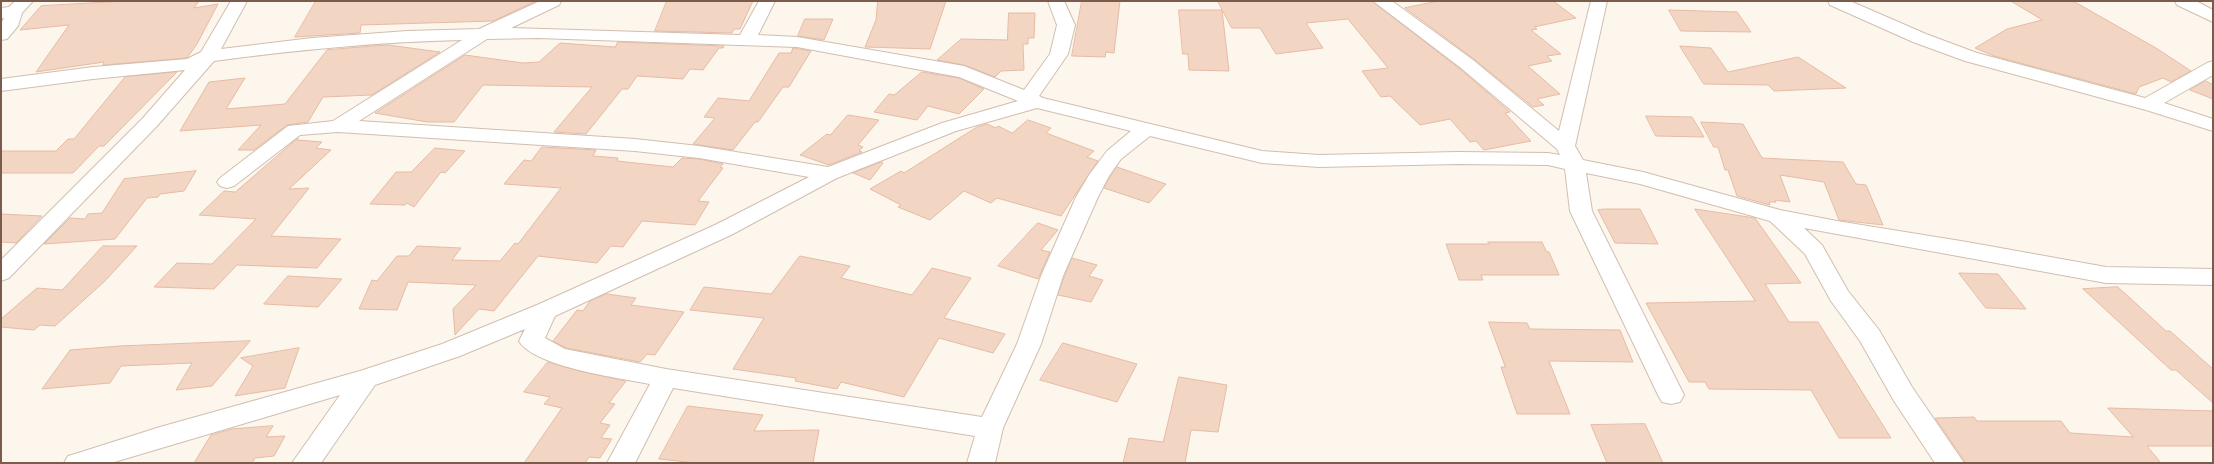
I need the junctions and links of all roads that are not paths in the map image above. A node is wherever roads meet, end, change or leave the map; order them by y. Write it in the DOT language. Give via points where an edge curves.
graph roads {
  1 [pos="239,1"];
  2 [pos="552,1"];
  3 [pos="767,1"];
  4 [pos="1056,1"];
  5 [pos="1381,1"];
  6 [pos="1599,1"];
  7 [pos="1836,1"];
  8 [pos="2183,1"];
  9 [pos="13,8"];
  10 [pos="2213,17"];
  11 [pos="485,33"];
  12 [pos="1,35"];
  13 [pos="747,39"];
  14 [pos="208,56"];
  15 [pos="2213,67"];
  16 [pos="1,85"];
  17 [pos="1032,100"];
  18 [pos="2148,104"];
  19 [pos="2213,125"];
  20 [pos="338,126"];
  21 [pos="1146,129"];
  22 [pos="1570,155"];
  23 [pos="830,174"];
  24 [pos="227,182"];
  25 [pos="1778,216"];
  26 [pos="1837,228"];
  27 [pos="1814,250"];
  28 [pos="1,273"];
  29 [pos="2213,278"];
  30 [pos="545,311"];
  31 [pos="666,378"];
  32 [pos="366,379"];
  33 [pos="1671,395"];
  34 [pos="990,428"];
  35 [pos="78,463"];
  36 [pos="306,463"];
  37 [pos="621,463"];
  38 [pos="981,463"];
  39 [pos="1950,463"];
  1 -- 14 [label="street"];
  2 -- 11 [label="street"];
  3 -- 13 [label="street"];
  4 -- 17 [label="street" via="1066,25 1059,54"];
  5 -- 22 [label="street" via="1467,64"];
  6 -- 22 [label="street"];
  7 -- 18 [label="street" via="1917,38 1971,57"];
  8 -- 10 [label="street"];
  9 -- 12 [label="street" via="12,22"];
  11 -- 13 [label="street"];
  11 -- 14 [label="street" via="312,43"];
  11 -- 20 [label="street"];
  13 -- 17 [label="street" via="797,42 964,72"];
  14 -- 16 [label="street" via="192,64"];
  14 -- 28 [label="street" via="150,122"];
  15 -- 18 [label="street"];
  17 -- 21 [label="street"];
  17 -- 23 [label="street" via="949,127"];
  18 -- 19 [label="street"];
  20 -- 23 [label="street" via="635,145 699,152"];
  20 -- 24 [label="street" via="295,130"];
  21 -- 22 [label="street" via="1286,160 1353,161"];
  21 -- 34 [label="street" via="1114,155 1099,175 1052,276 1030,344"];
  22 -- 25 [label="street"];
  22 -- 33 [label="street" via="1581,211"];
  23 -- 30 [label="street" via="723,230"];
  25 -- 26 [label="street"];
  25 -- 27 [label="street"];
  26 -- 27 [label="street"];
  26 -- 29 [label="street" via="1967,248 2106,275"];
  27 -- 39 [label="street" via="1839,295 1870,336 1903,394"];
  30 -- 31 [label="street" via="531,341 558,356"];
  30 -- 32 [label="street" via="451,350"];
  31 -- 34 [label="street"];
  31 -- 37 [label="street"];
  32 -- 35 [label="street"];
  32 -- 36 [label="street"];
  34 -- 38 [label="street"];
}
